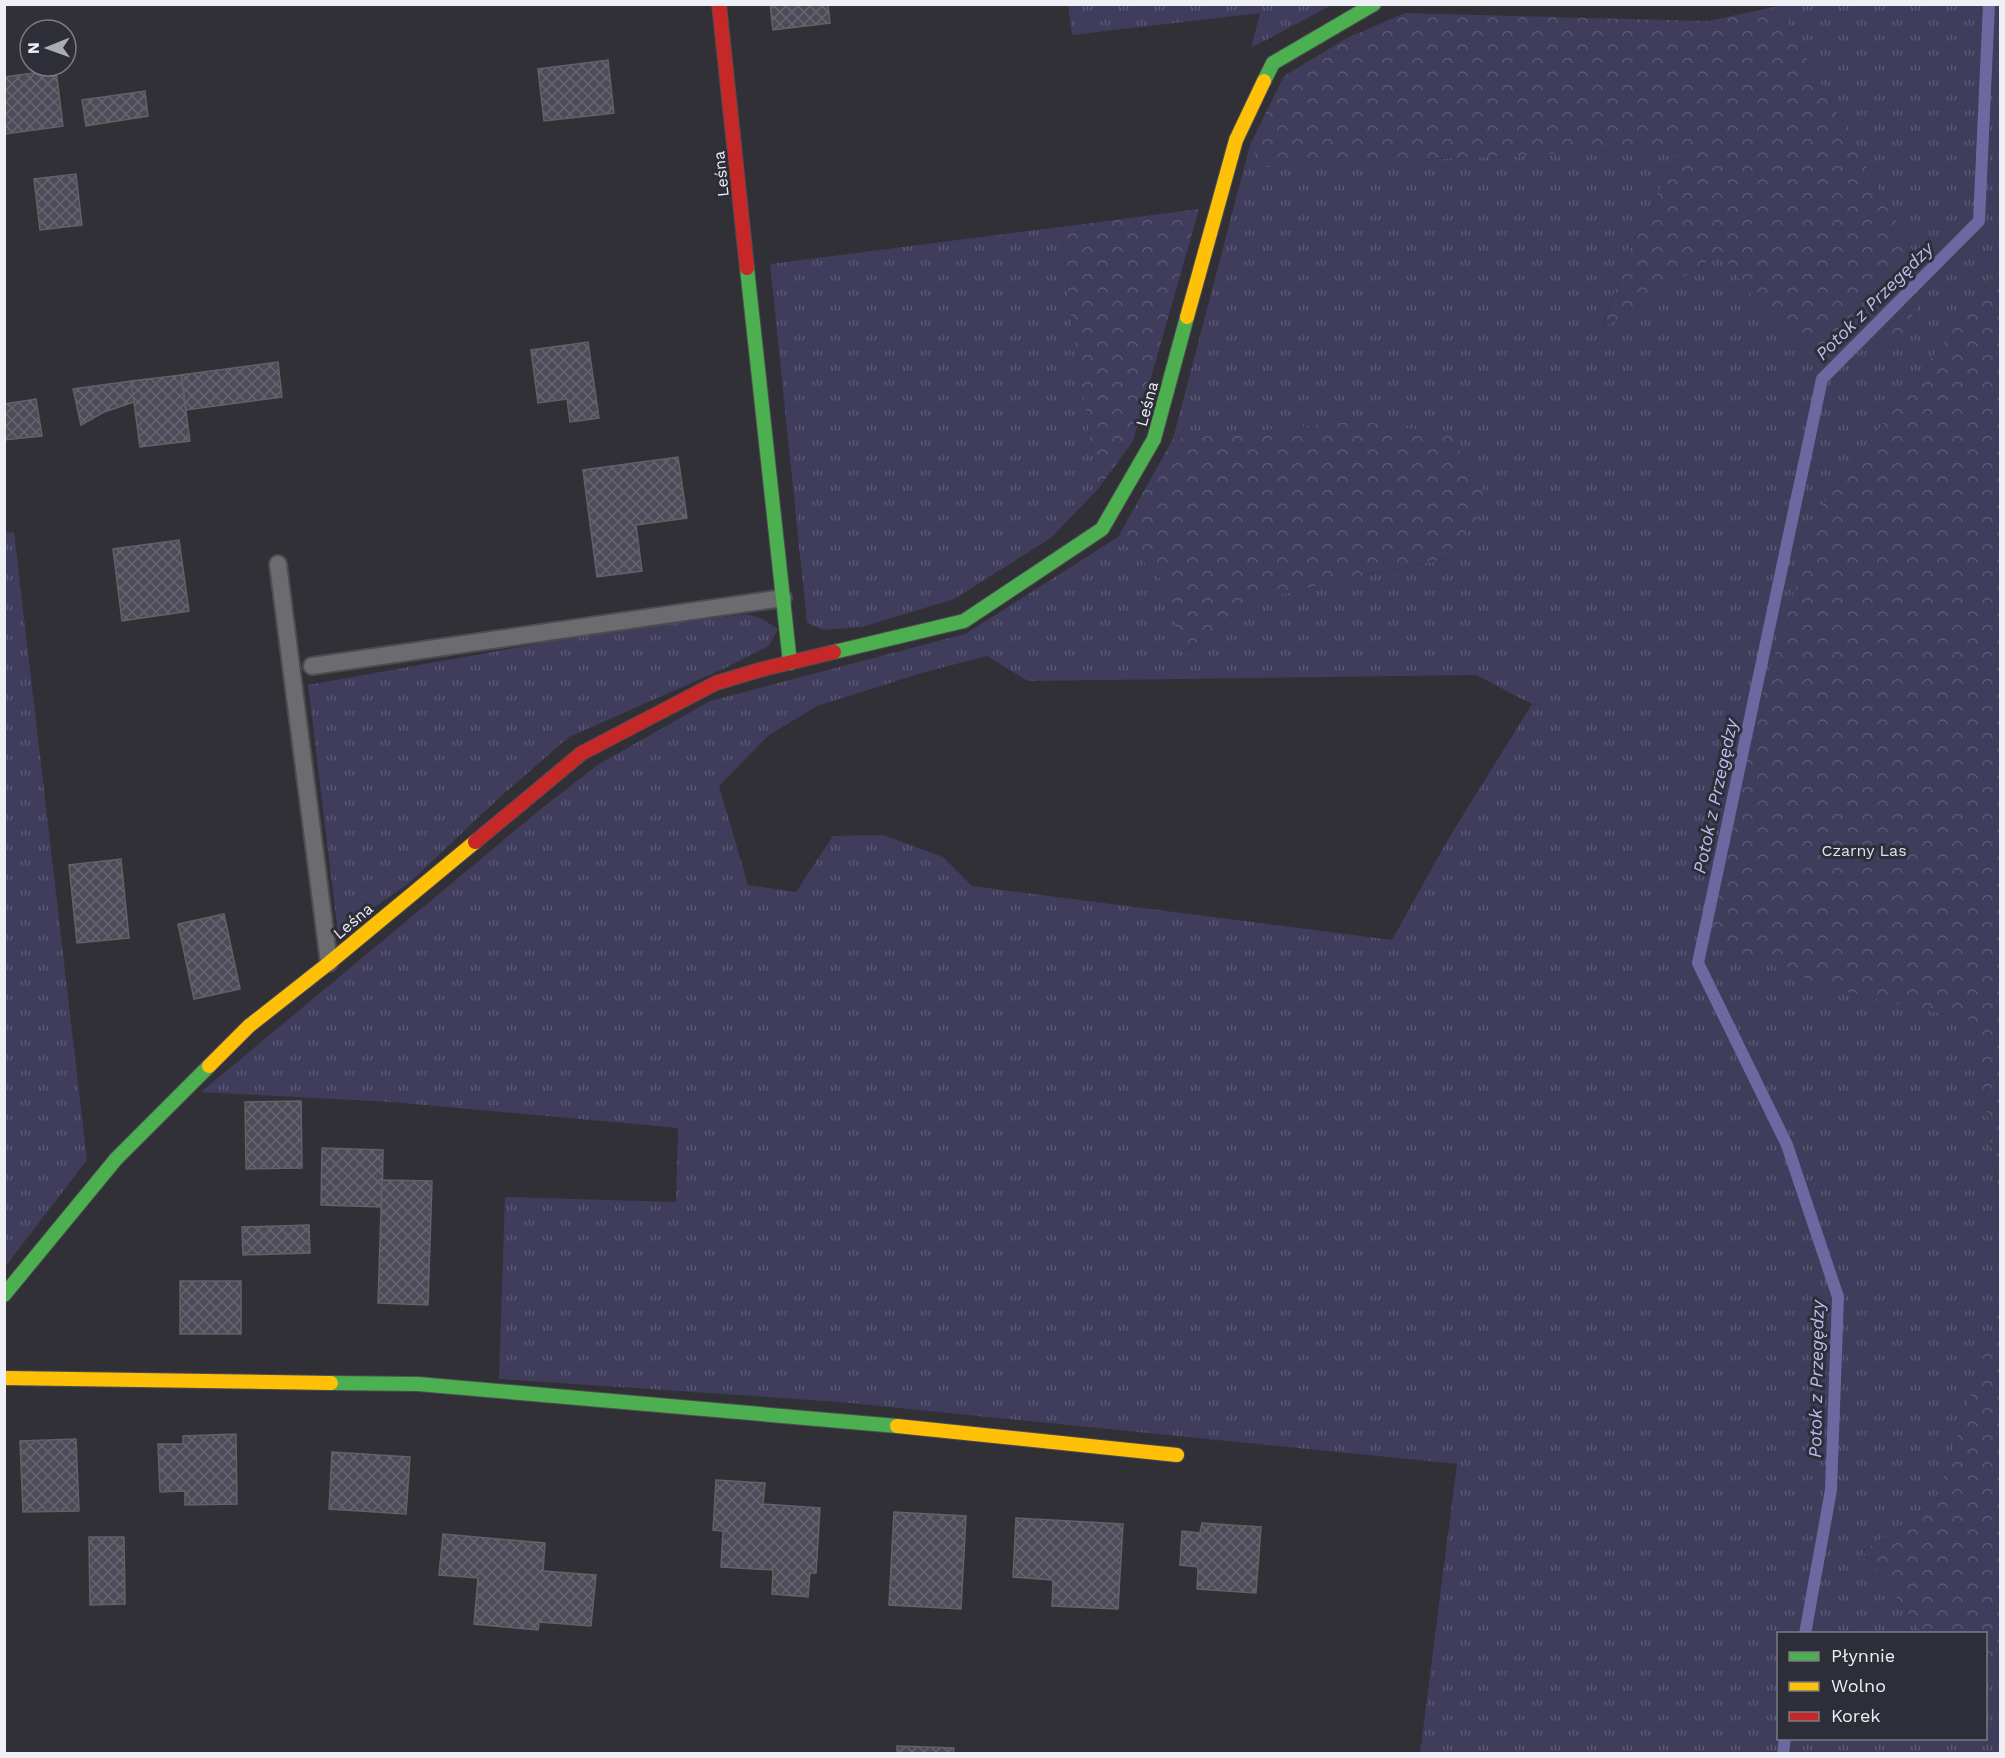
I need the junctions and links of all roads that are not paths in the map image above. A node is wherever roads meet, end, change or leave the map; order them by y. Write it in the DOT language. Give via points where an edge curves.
graph roads {
  1 [pos="719,4"];
  2 [pos="1374,4"];
  3 [pos="278,564"];
  4 [pos="783,598"];
  5 [pos="790,663"];
  6 [pos="312,666"];
  7 [pos="329,963"];
  8 [pos="4,1295"];
  9 [pos="4,1378"];
  10 [pos="1178,1455"];
  1 -- 4 [label="street, Leśna"];
  2 -- 5 [label="street, Leśna" via="1273,63 1236,140 1154,439 1102,529 964,621"];
  3 -- 7 [label="lane"];
  4 -- 5 [label="street, Leśna"];
  4 -- 6 [label="lane"];
  5 -- 7 [label="street, Leśna" via="716,683 582,753"];
  7 -- 8 [label="street, Leśna" via="249,1026 116,1159"];
  9 -- 10 [label="street" via="418,1384"];
}
